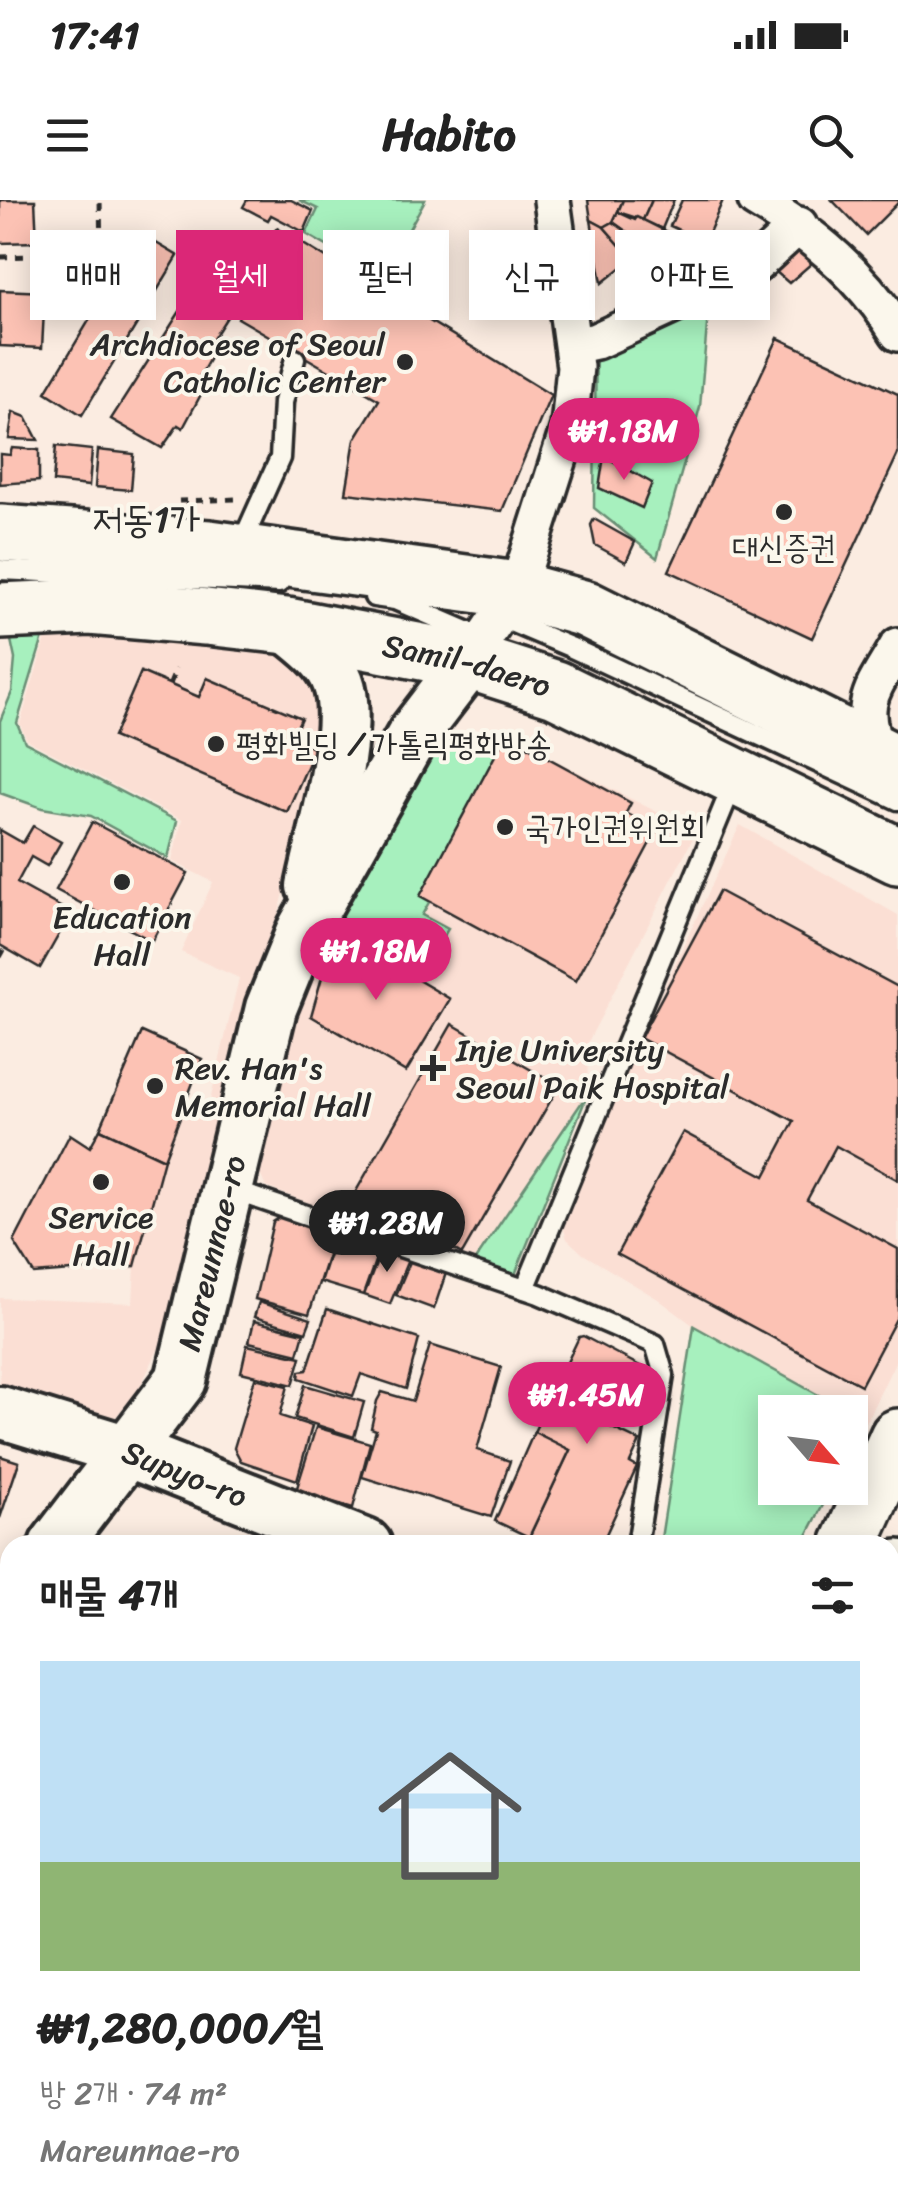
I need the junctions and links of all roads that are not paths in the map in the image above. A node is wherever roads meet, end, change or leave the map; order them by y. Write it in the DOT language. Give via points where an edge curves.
graph roads {
  1 [pos="552,200"];
  2 [pos="756,200"];
  3 [pos="799,225"];
  4 [pos="884,298"];
  5 [pos="898,334"];
  6 [pos="573,346"];
  7 [pos="294,359"];
  8 [pos="0,533"];
  9 [pos="238,552"];
  10 [pos="0,558"];
  11 [pos="0,570"];
  12 [pos="358,595"];
  13 [pos="444,600"];
  14 [pos="295,606"];
  15 [pos="0,610"];
  16 [pos="494,631"];
  17 [pos="898,646"];
  18 [pos="891,772"];
  19 [pos="736,779"];
  20 [pos="898,856"];
  21 [pos="303,930"];
  22 [pos="227,1188"];
  23 [pos="525,1289"];
  24 [pos="0,1412"];
  25 [pos="898,1437"];
  26 [pos="127,1452"];
  27 [pos="63,1535"];
  28 [pos="340,1535"];
  29 [pos="639,1535"];
  30 [pos="854,1535"];
  1 -- 6 [label="street"];
  2 -- 3 [label="street"];
  3 -- 4 [label="street"];
  3 -- 6 [label="street" via="750,270"];
  4 -- 5 [label="street"];
  6 -- 16 [label="street" via="569,427"];
  7 -- 9 [label="lane" via="282,402 280,458"];
  8 -- 9 [label="main road, Samil-daero"];
  9 -- 16 [label="main road, Samil-daero"];
  10 -- 13 [label="lane" via="168,558 390,583"];
  11 -- 14 [label="lane"];
  12 -- 16 [label="lane"];
  14 -- 15 [label="main road, Samil-daero"];
  14 -- 16 [label="main road, Samil-daero"];
  14 -- 21 [label="main road" via="338,682 344,714"];
  16 -- 18 [label="main road, Samil-daero" via="586,609"];
  16 -- 19 [label="main road, Samil-daero" via="556,689"];
  16 -- 21 [label="main road" via="414,733"];
  17 -- 18 [label="street" via="867,702 866,727"];
  19 -- 20 [label="main road, Samil-daero"];
  19 -- 23 [label="lane"];
  21 -- 22 [label="main road, Mareunnae-ro" via="271,1008"];
  22 -- 23 [label="lane"];
  22 -- 26 [label="main road, Mareunnae-ro" via="181,1380"];
  23 -- 29 [label="lane" via="655,1344 661,1356 664,1375"];
  24 -- 26 [label="main road, Supyo-ro"];
  25 -- 30 [label="main road"];
  26 -- 27 [label="main road, Mareunnae-ro"];
  26 -- 28 [label="main road, Supyo-ro"];
}
